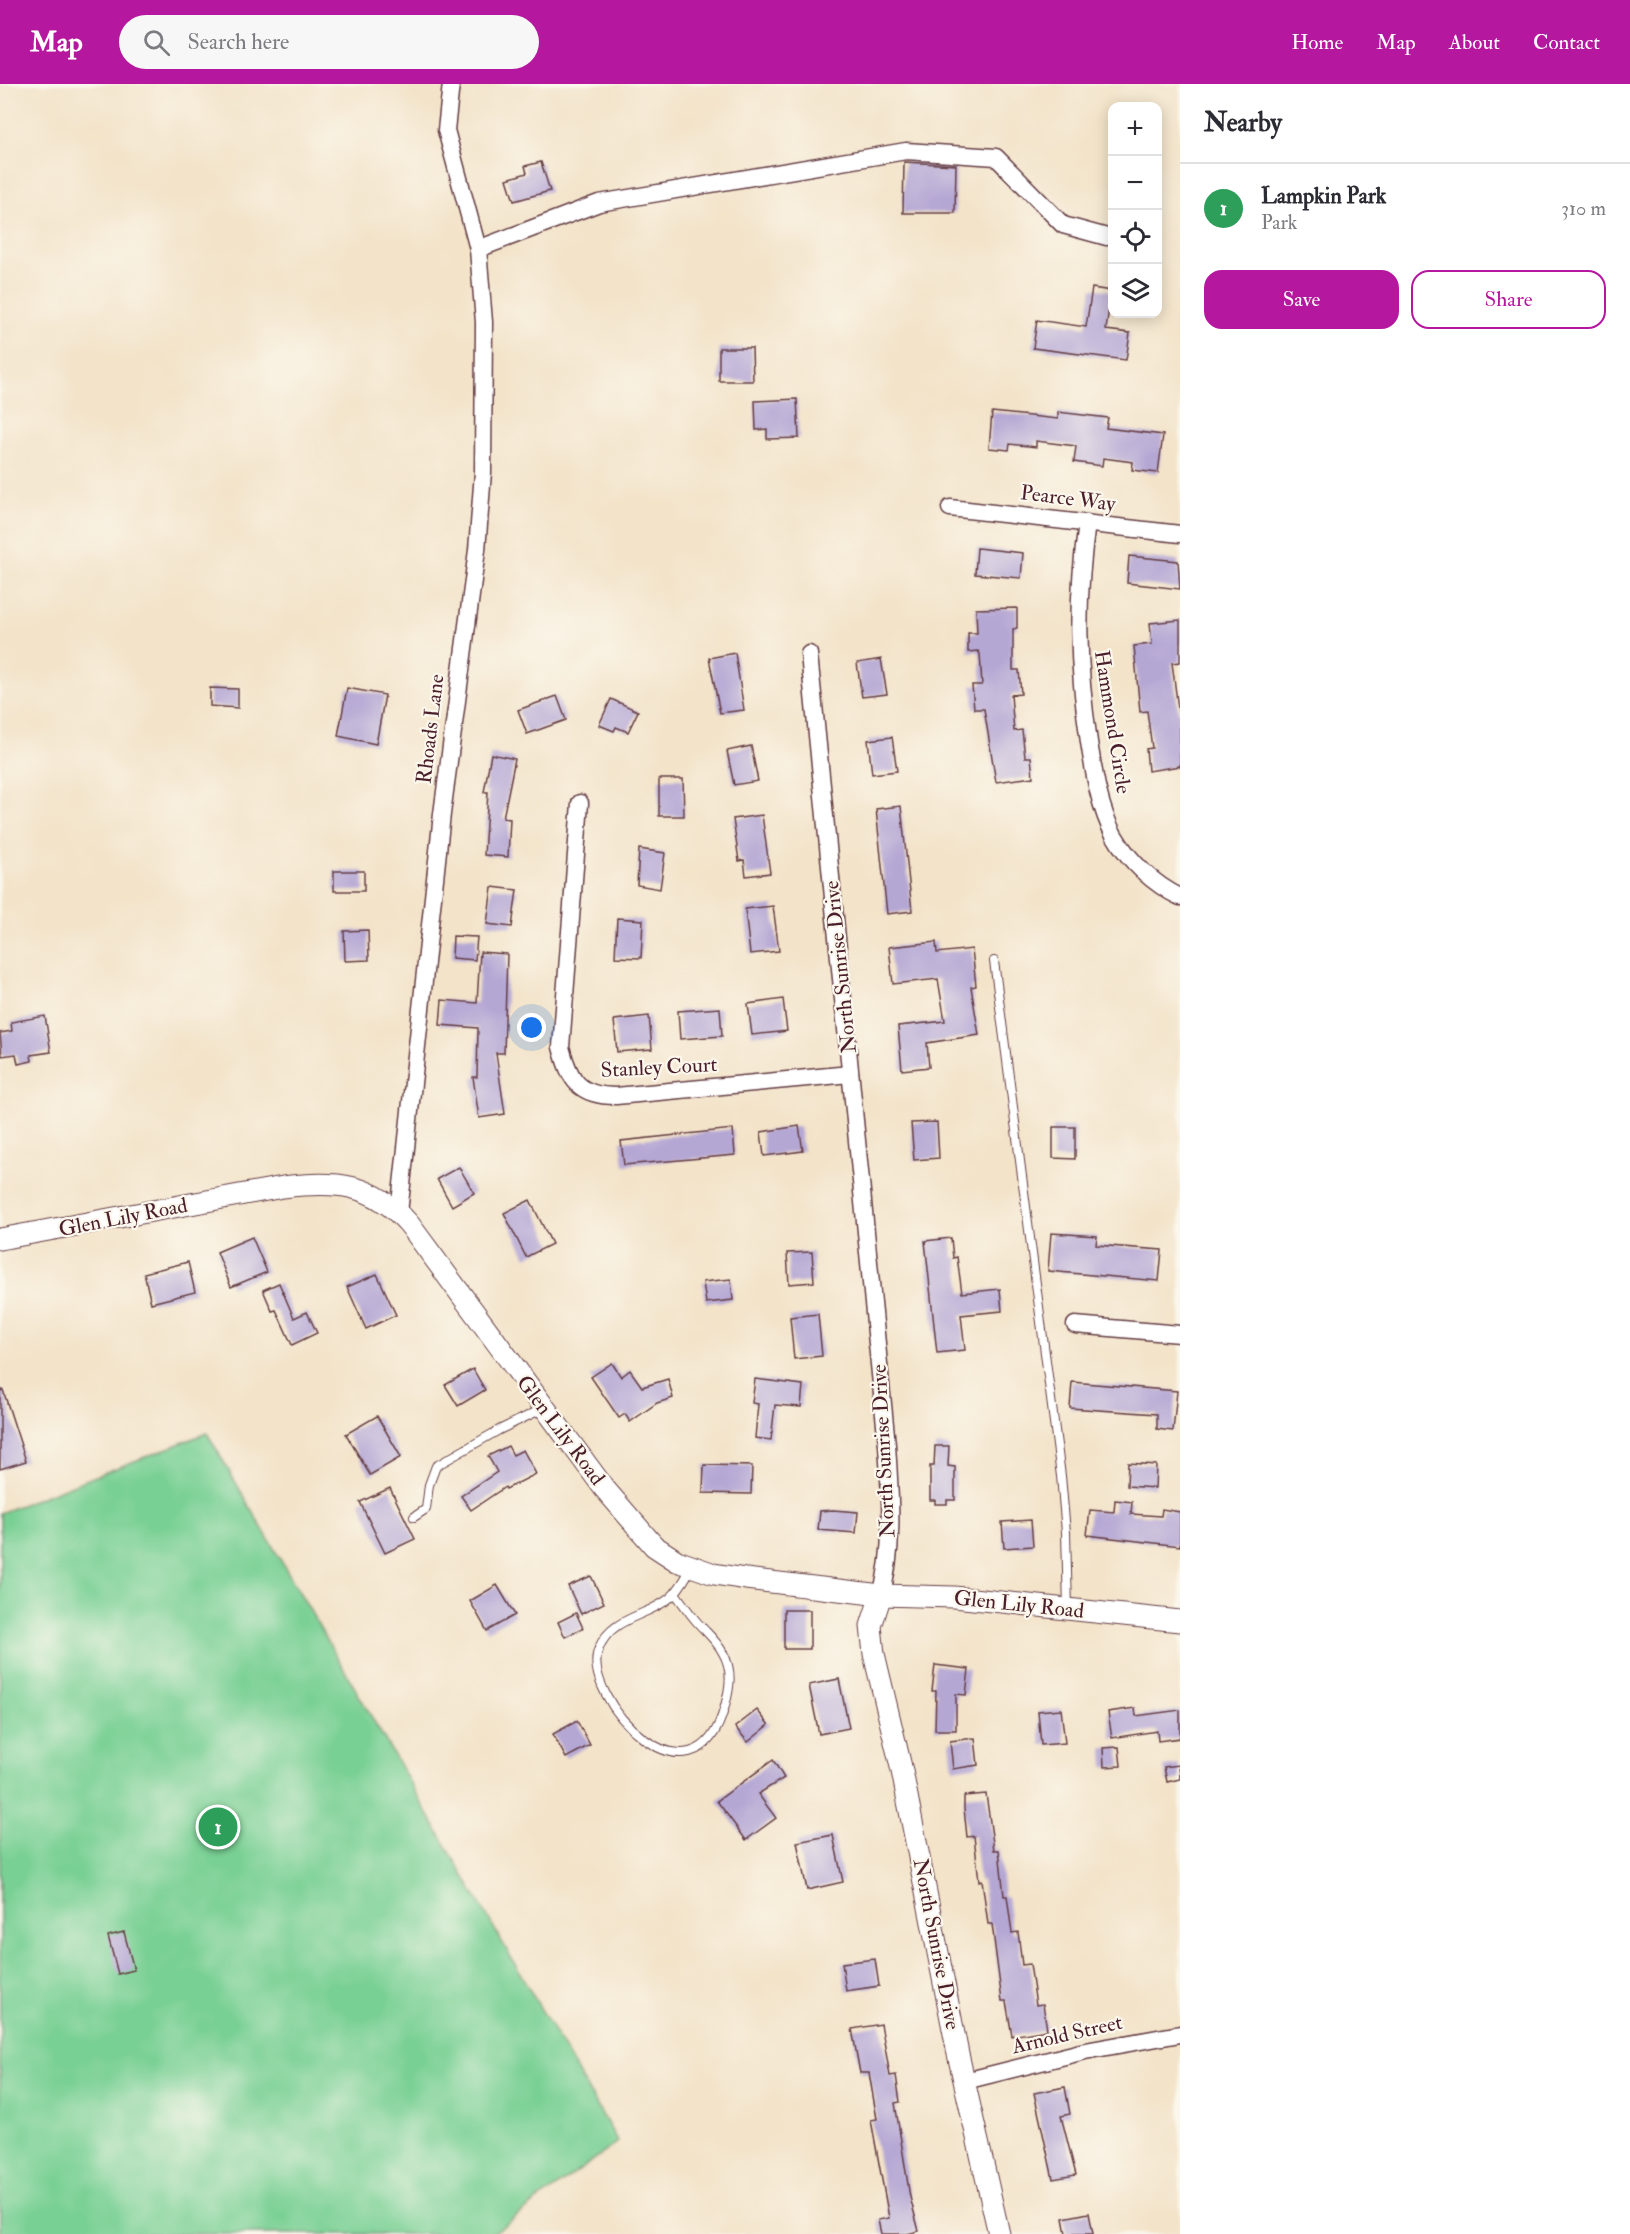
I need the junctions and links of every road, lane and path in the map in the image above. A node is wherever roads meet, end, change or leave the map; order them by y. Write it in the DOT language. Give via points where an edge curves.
graph roads {
  1 [pos="451,84"];
  2 [pos="1107,237"];
  3 [pos="478,249"];
  4 [pos="950,508"];
  5 [pos="1087,523"];
  6 [pos="1180,534"];
  7 [pos="809,654"];
  8 [pos="580,803"];
  9 [pos="1180,897"];
  10 [pos="994,961"];
  11 [pos="850,1074"];
  12 [pos="399,1213"];
  13 [pos="0,1239"];
  14 [pos="1075,1325"];
  15 [pos="1180,1334"];
  16 [pos="544,1408"];
  17 [pos="414,1517"];
  18 [pos="693,1567"];
  19 [pos="675,1593"];
  20 [pos="881,1594"];
  21 [pos="1068,1609"];
  22 [pos="1180,1621"];
  23 [pos="1180,2034"];
  24 [pos="965,2081"];
  25 [pos="999,2234"];
  1 -- 3 [label="street, Rhoads Lane" via="447,130"];
  2 -- 3 [label="street" via="1063,225 996,157 906,151 599,203"];
  3 -- 12 [label="street, Rhoads Lane" via="484,322 482,499 442,814"];
  4 -- 5 [label="street, Pearce Way"];
  5 -- 6 [label="street, Pearce Way"];
  5 -- 9 [label="street, Hammond Circle" via="1078,591 1078,637 1087,733 1099,796 1125,851 1154,880"];
  7 -- 11 [label="street, North Sunrise Drive"];
  8 -- 11 [label="street, Stanley Court" via="561,1047 572,1078 583,1090 598,1096 616,1096"];
  10 -- 21 [label="lane" via="1061,1476"];
  11 -- 20 [label="street, North Sunrise Drive" via="890,1488 887,1574"];
  12 -- 13 [label="street, Glen Lily Road" via="370,1192 315,1183"];
  12 -- 16 [label="street, Glen Lily Road"];
  14 -- 15 [label="street"];
  16 -- 17 [label="lane" via="442,1461 431,1476 426,1509"];
  16 -- 18 [label="street, Glen Lily Road" via="654,1546"];
  18 -- 19 [label="lane"];
  18 -- 20 [label="street, Glen Lily Road" via="714,1574"];
  19 -- 19 [label="lane" via="617,1624 597,1651 596,1667 605,1694 647,1743 685,1754 701,1748 712,1735 730,1686 724,1654"];
  20 -- 21 [label="street, Glen Lily Road"];
  20 -- 24 [label="street, North Sunrise Drive" via="871,1626 874,1654"];
  21 -- 22 [label="street, Glen Lily Road"];
  23 -- 24 [label="street, Arnold Street" via="1085,2051"];
  24 -- 25 [label="street, North Sunrise Drive"];
}
